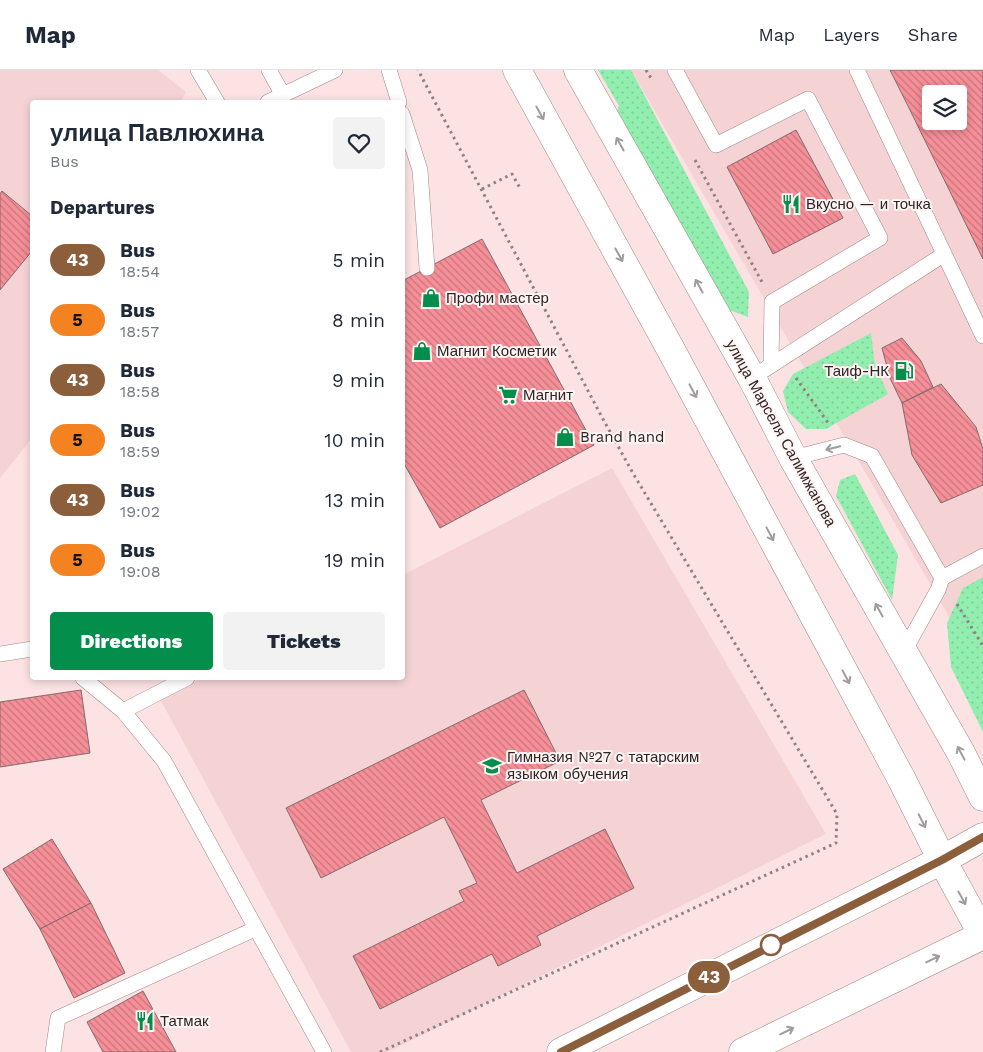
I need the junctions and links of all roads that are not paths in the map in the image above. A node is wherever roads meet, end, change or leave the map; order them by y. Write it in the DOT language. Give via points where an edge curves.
graph roads {
  1 [pos="198,70"];
  2 [pos="270,70"];
  3 [pos="335,70"];
  4 [pos="389,70"];
  5 [pos="517,70"];
  6 [pos="578,70"];
  7 [pos="675,70"];
  8 [pos="857,70"];
  9 [pos="283,95"];
  10 [pos="216,100"];
  11 [pos="272,100"];
  12 [pos="398,100"];
  13 [pos="405,123"];
  14 [pos="943,255"];
  15 [pos="427,268"];
  16 [pos="983,336"];
  17 [pos="761,371"];
  18 [pos="793,458"];
  19 [pos="983,556"];
  20 [pos="942,578"];
  21 [pos="30,649"];
  22 [pos="903,653"];
  23 [pos="0,654"];
  24 [pos="84,680"];
  25 [pos="182,680"];
  26 [pos="122,710"];
  27 [pos="983,797"];
  28 [pos="983,837"];
  29 [pos="942,860"];
  30 [pos="254,929"];
  31 [pos="983,935"];
  32 [pos="52,1052"];
  33 [pos="324,1052"];
  34 [pos="561,1052"];
  35 [pos="743,1052"];
  1 -- 10 [label="lane"];
  2 -- 9 [label="lane"];
  3 -- 9 [label="lane"];
  4 -- 12 [label="lane"];
  5 -- 29 [label="main road, one-way" via="670,348"];
  17 -- 6 [label="main road, улица Марселя Салимжанова, one-way"];
  7 -- 17 [label="lane" via="716,145 808,99 880,238 772,302"];
  8 -- 14 [label="lane"];
  9 -- 11 [label="lane"];
  13 -- 15 [label="lane" via="420,170"];
  14 -- 16 [label="lane"];
  14 -- 17 [label="lane"];
  17 -- 18 [label="main road, улица Марселя Салимжанова"];
  20 -- 18 [label="lane, one-way" via="872,456 844,446"];
  22 -- 18 [label="main road, улица Марселя Салимжанова, one-way"];
  19 -- 20 [label="lane"];
  20 -- 22 [label="lane"];
  21 -- 23 [label="lane"];
  27 -- 22 [label="main road, улица Марселя Салимжанова, one-way"];
  24 -- 26 [label="lane"];
  25 -- 26 [label="lane"];
  26 -- 30 [label="lane" via="164,761"];
  28 -- 29 [label="main road"];
  29 -- 31 [label="main road, one-way"];
  29 -- 34 [label="main road"];
  30 -- 32 [label="lane" via="58,1018"];
  30 -- 33 [label="lane"];
  35 -- 31 [label="main road, one-way"];
}
